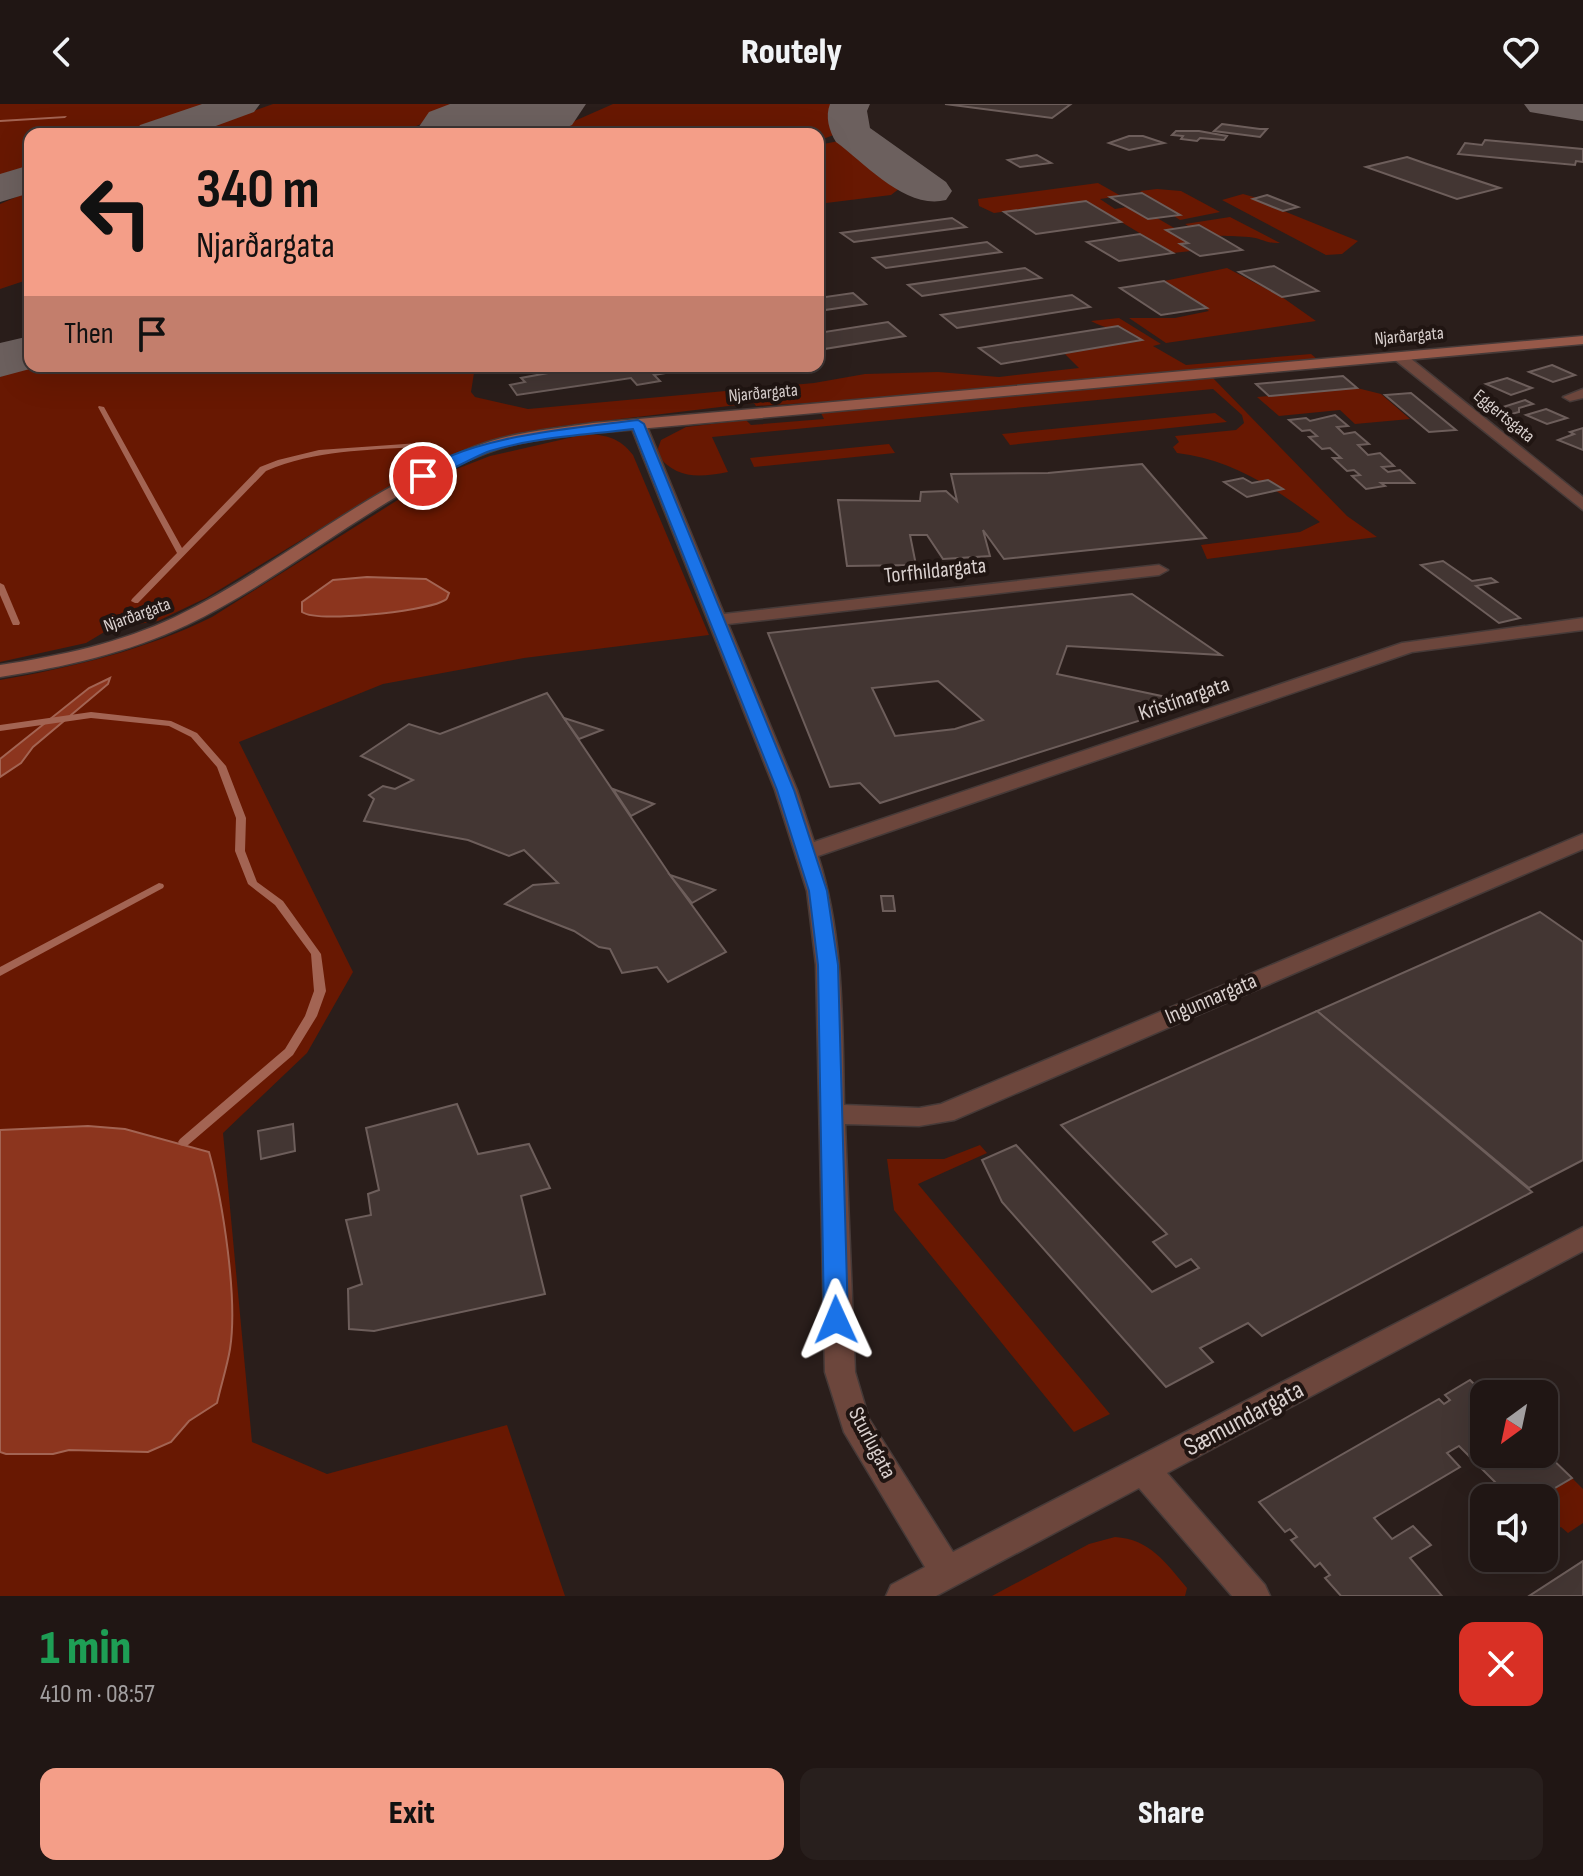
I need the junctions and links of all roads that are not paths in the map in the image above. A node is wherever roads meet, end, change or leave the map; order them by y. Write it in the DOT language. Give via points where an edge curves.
graph roads {
  1 [pos="1583,340"];
  2 [pos="1400,357"];
  3 [pos="638,424"];
  4 [pos="1583,505"];
  5 [pos="1159,570"];
  6 [pos="717,620"];
  7 [pos="1583,624"];
  8 [pos="0,671"];
  9 [pos="1583,841"];
  10 [pos="807,852"];
  11 [pos="831,1114"];
  12 [pos="1583,1238"];
  13 [pos="1145,1471"];
  14 [pos="947,1572"];
  15 [pos="903,1596"];
  16 [pos="1253,1596"];
  1 -- 2 [label="main road, Njarðargata"];
  2 -- 3 [label="main road, Njarðargata"];
  2 -- 4 [label="street, Eggertsgata"];
  3 -- 6 [label="street, Sturlugata"];
  3 -- 8 [label="main road, Njarðargata" via="483,449 393,492 178,623 58,661"];
  5 -- 6 [label="street, Torfhildargata"];
  6 -- 10 [label="street, Sturlugata"];
  7 -- 10 [label="street, Kristínargata" via="1409,647"];
  9 -- 11 [label="street, Ingunnargata" via="945,1113"];
  10 -- 11 [label="street, Sturlugata" via="828,965"];
  11 -- 14 [label="street, Sturlugata" via="840,1372 855,1423"];
  12 -- 13 [label="street, Sæmundargata"];
  13 -- 14 [label="street, Sæmundargata"];
  13 -- 16 [label="street"];
  14 -- 15 [label="street, Sæmundargata"];
}
